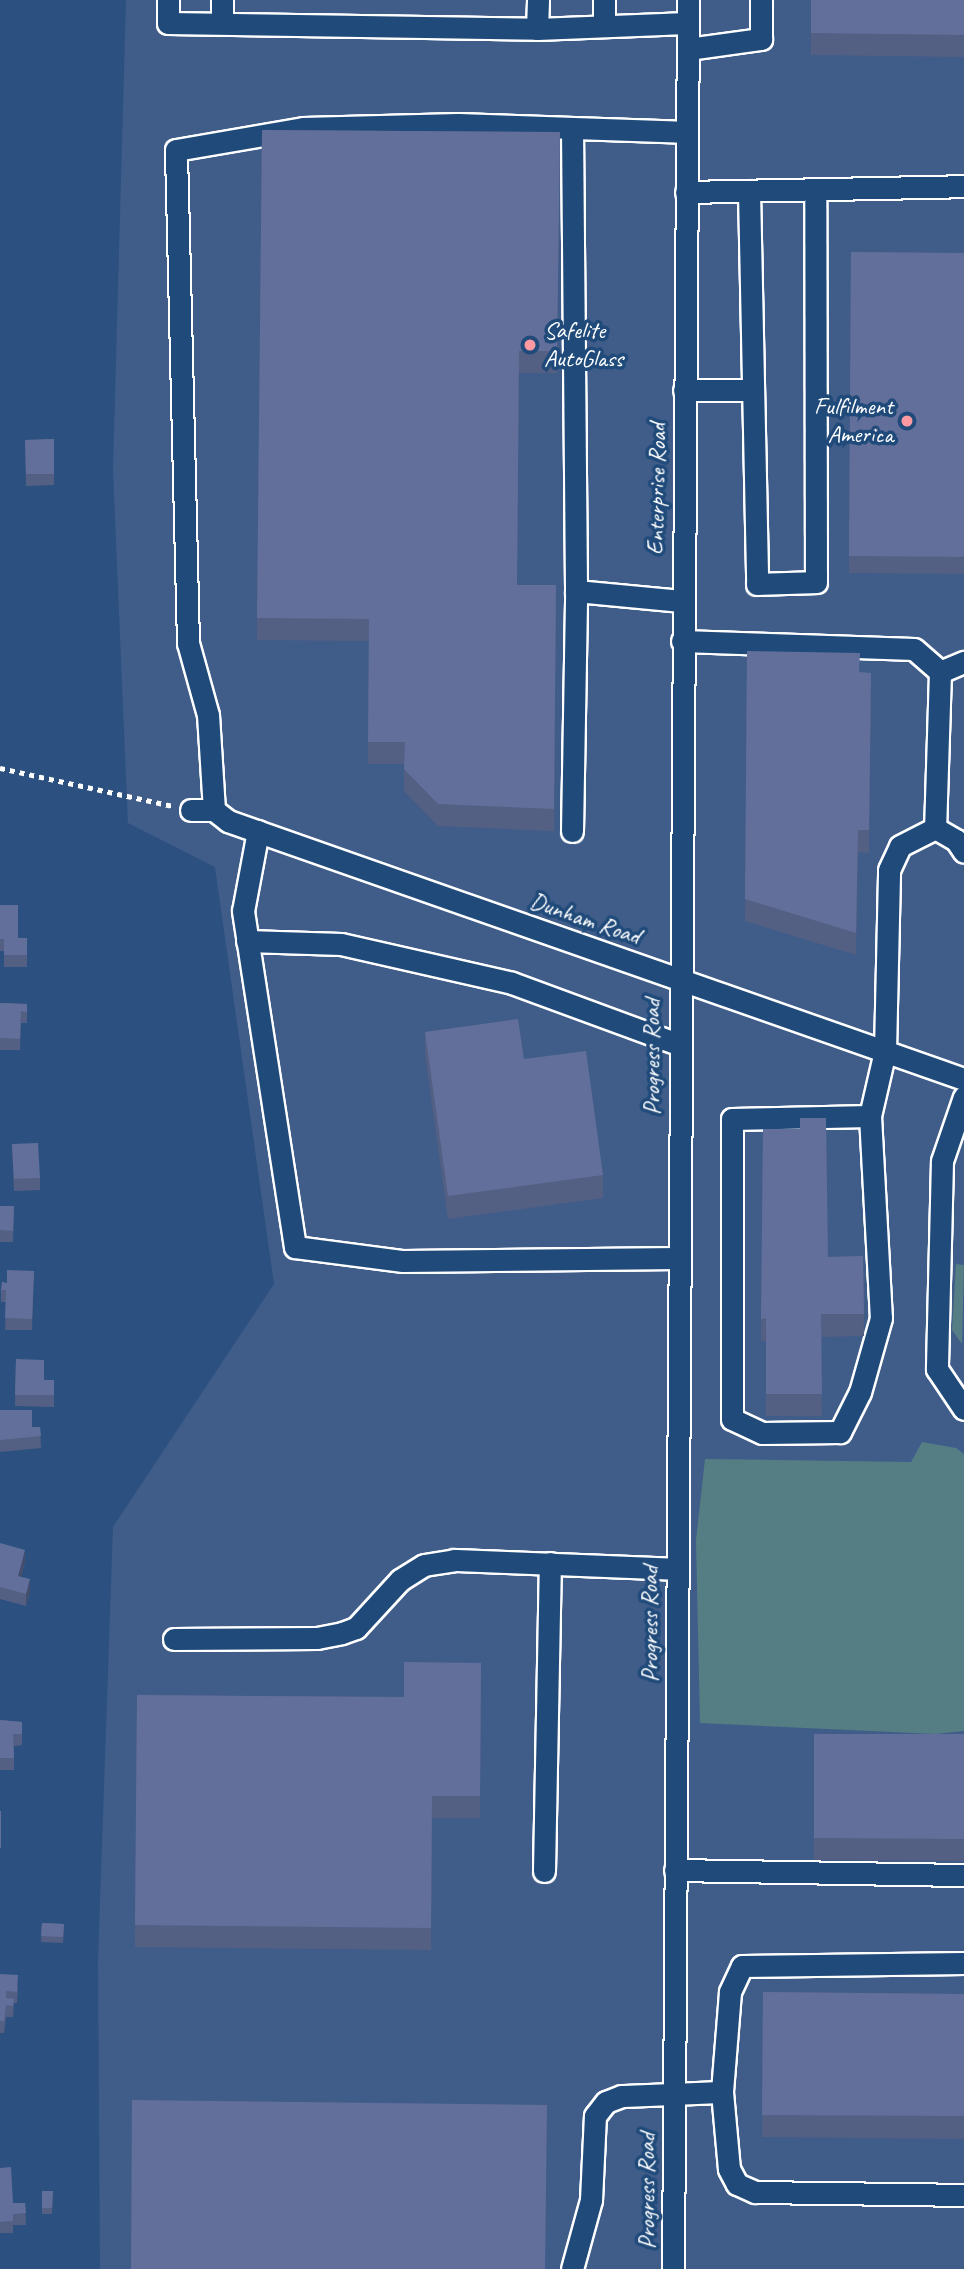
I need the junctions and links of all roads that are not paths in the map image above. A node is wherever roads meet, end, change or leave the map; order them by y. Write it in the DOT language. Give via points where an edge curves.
graph roads {
  1 [pos="168,0"];
  2 [pos="222,0"];
  3 [pos="538,0"];
  4 [pos="604,0"];
  5 [pos="688,0"];
  6 [pos="761,0"];
  7 [pos="222,23"];
  8 [pos="688,23"];
  9 [pos="604,26"];
  10 [pos="537,29"];
  11 [pos="688,48"];
  12 [pos="572,128"];
  13 [pos="687,132"];
  14 [pos="964,186"];
  15 [pos="815,189"];
  16 [pos="749,191"];
  17 [pos="686,192"];
  18 [pos="684,390"];
  19 [pos="753,390"];
  20 [pos="576,591"];
  21 [pos="682,601"];
  22 [pos="682,641"];
  23 [pos="964,662"];
  24 [pos="940,672"];
  25 [pos="191,810"];
  26 [pos="214,810"];
  27 [pos="935,828"];
  28 [pos="258,831"];
  29 [pos="572,831"];
  30 [pos="964,852"];
  31 [pos="247,941"];
  32 [pos="679,979"];
  33 [pos="678,1044"];
  34 [pos="885,1051"];
  35 [pos="964,1079"];
  36 [pos="964,1097"];
  37 [pos="870,1116"];
  38 [pos="953,1132"];
  39 [pos="964,1151"];
  40 [pos="678,1258"];
  41 [pos="964,1409"];
  42 [pos="550,1563"];
  43 [pos="677,1569"];
  44 [pos="174,1639"];
  45 [pos="675,1870"];
  46 [pos="544,1871"];
  47 [pos="964,1875"];
  48 [pos="964,1963"];
  49 [pos="722,2092"];
  50 [pos="674,2095"];
  51 [pos="964,2195"];
  52 [pos="572,2269"];
  53 [pos="673,2269"];
  1 -- 7 [label="street" via="168,23"];
  2 -- 7 [label="street"];
  3 -- 10 [label="street"];
  4 -- 9 [label="street"];
  5 -- 8 [label="street, Enterprise Road"];
  6 -- 11 [label="street" via="761,38"];
  7 -- 10 [label="street"];
  8 -- 9 [label="street"];
  8 -- 11 [label="street, Enterprise Road"];
  9 -- 10 [label="street"];
  11 -- 13 [label="street, Enterprise Road"];
  12 -- 13 [label="street"];
  12 -- 20 [label="street"];
  12 -- 26 [label="street" via="458,124 303,128 176,150 188,643 208,715"];
  13 -- 17 [label="street, Enterprise Road"];
  14 -- 15 [label="street"];
  15 -- 16 [label="street"];
  15 -- 19 [label="street" via="816,582 757,583"];
  16 -- 17 [label="street"];
  16 -- 19 [label="street"];
  17 -- 18 [label="street, Enterprise Road"];
  18 -- 19 [label="street"];
  18 -- 21 [label="street, Enterprise Road"];
  20 -- 21 [label="street"];
  20 -- 29 [label="street"];
  21 -- 22 [label="street, Enterprise Road"];
  22 -- 24 [label="street" via="914,649"];
  22 -- 32 [label="street, Enterprise Road"];
  23 -- 24 [label="street"];
  24 -- 27 [label="street"];
  25 -- 26 [label="street, Dunham Road"];
  26 -- 28 [label="street, Dunham Road" via="228,821"];
  27 -- 30 [label="street" via="956,839"];
  27 -- 34 [label="street" via="900,846 889,870"];
  28 -- 31 [label="street" via="243,911"];
  28 -- 32 [label="street, Dunham Road"];
  31 -- 33 [label="street" via="341,944 512,983"];
  31 -- 40 [label="street" via="295,1247 403,1261"];
  32 -- 33 [label="street, Progress Road"];
  32 -- 34 [label="street, Dunham Road"];
  33 -- 40 [label="street, Progress Road"];
  34 -- 35 [label="street, Dunham Road"];
  34 -- 37 [label="street"];
  36 -- 38 [label="street"];
  37 -- 37 [label="street" via="732,1119 732,1419 762,1433 840,1432 860,1392 881,1318"];
  38 -- 39 [label="street"];
  38 -- 41 [label="street" via="942,1161 937,1369"];
  40 -- 43 [label="street, Progress Road"];
  42 -- 43 [label="street"];
  42 -- 44 [label="street" via="454,1560 424,1565 400,1580 356,1628 317,1639"];
  42 -- 46 [label="street"];
  43 -- 45 [label="street, Progress Road"];
  45 -- 47 [label="street"];
  45 -- 50 [label="street, Progress Road"];
  48 -- 49 [label="street" via="742,1966 730,1992"];
  49 -- 50 [label="street"];
  49 -- 51 [label="street" via="729,2169 737,2184 755,2192"];
  50 -- 52 [label="street" via="622,2096 606,2102 595,2116 591,2200"];
  50 -- 53 [label="street, Progress Road"];
}
